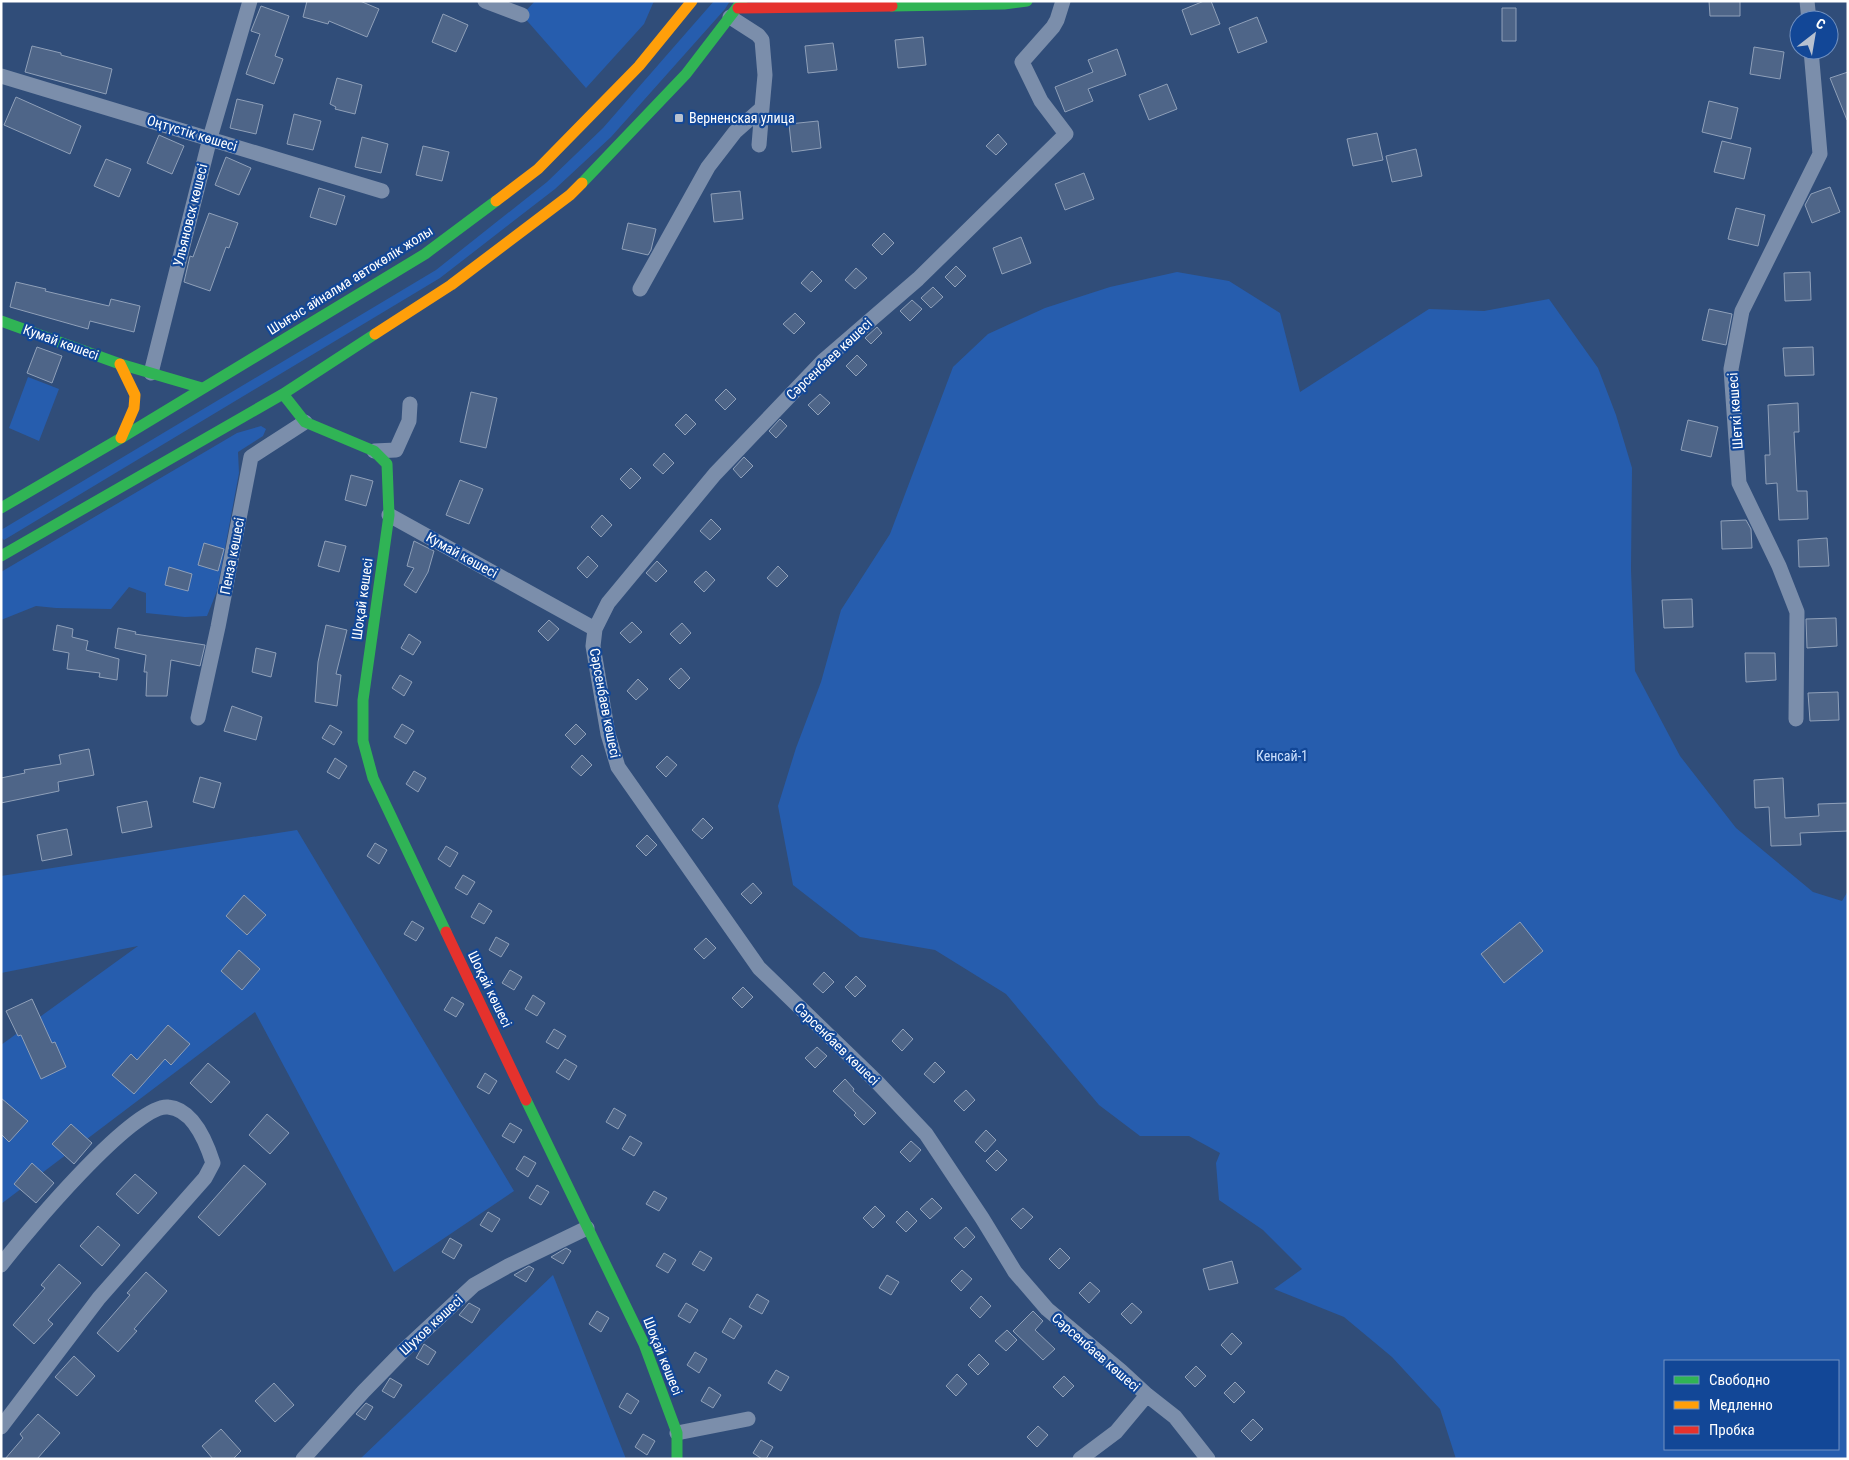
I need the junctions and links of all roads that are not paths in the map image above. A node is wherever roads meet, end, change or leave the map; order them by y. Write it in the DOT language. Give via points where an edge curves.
graph roads {
  1 [pos="250,1"];
  2 [pos="485,1"];
  3 [pos="692,1"];
  4 [pos="1027,1"];
  5 [pos="1063,1"];
  6 [pos="811,5"];
  7 [pos="737,9"];
  8 [pos="522,15"];
  9 [pos="1812,60"];
  10 [pos="1,76"];
  11 [pos="762,108"];
  12 [pos="210,138"];
  13 [pos="759,145"];
  14 [pos="382,191"];
  15 [pos="640,289"];
  16 [pos="1,321"];
  17 [pos="120,364"];
  18 [pos="151,372"];
  19 [pos="202,388"];
  20 [pos="282,394"];
  21 [pos="410,404"];
  22 [pos="305,422"];
  23 [pos="121,438"];
  24 [pos="374,451"];
  25 [pos="1,508"];
  26 [pos="389,515"];
  27 [pos="1,556"];
  28 [pos="595,629"];
  29 [pos="198,718"];
  30 [pos="1796,719"];
  31 [pos="587,1228"];
  32 [pos="1,1265"];
  33 [pos="1146,1395"];
  34 [pos="748,1419"];
  35 [pos="1,1427"];
  36 [pos="677,1432"];
  37 [pos="303,1459"];
  38 [pos="677,1459"];
  39 [pos="1080,1459"];
  40 [pos="1208,1459"];
  1 -- 12 [label="street, Ульяновск көшесі"];
  2 -- 8 [label="street"];
  3 -- 19 [label="street, Шығыс айналма автокөлік жолы" via="640,66 538,169 425,254"];
  4 -- 6 [label="street" via="1004,4"];
  5 -- 28 [label="street, Сәрсенбаев көшесі" via="1053,27 1022,62 1041,101 1066,134 918,278 823,361 715,474 608,602"];
  6 -- 7 [label="street"];
  7 -- 11 [label="street" via="762,40 765,75"];
  7 -- 20 [label="street" via="686,74 570,195 451,286"];
  9 -- 30 [label="street, Шеткі көшесі" via="1820,154 1742,311 1731,369 1739,483 1797,612"];
  10 -- 12 [label="street, Оңтүстік көшесі"];
  11 -- 13 [label="street"];
  11 -- 15 [label="street" via="735,132 708,167"];
  12 -- 14 [label="street, Оңтүстік көшесі"];
  12 -- 18 [label="street, Ульяновск көшесі"];
  16 -- 17 [label="street, Кумай көшесі"];
  17 -- 18 [label="street, Кумай көшесі"];
  17 -- 23 [label="street" via="135,395 134,408"];
  18 -- 19 [label="street, Кумай көшесі"];
  19 -- 23 [label="street, Шығыс айналма автокөлік жолы"];
  20 -- 22 [label="street"];
  20 -- 27 [label="street"];
  21 -- 24 [label="street" via="409,421 396,450"];
  22 -- 24 [label="street"];
  22 -- 29 [label="street, Пенза көшесі" via="251,457"];
  23 -- 25 [label="street, Шығыс айналма автокөлік жолы"];
  24 -- 26 [label="street" via="387,464"];
  26 -- 28 [label="street, Кумай көшесі"];
  26 -- 31 [label="street, Шоқай көшесі" via="363,700 363,741 372,778"];
  28 -- 33 [label="street, Сәрсенбаев көшесі" via="593,646 608,734 618,767 759,968 926,1134 1014,1272 1047,1310"];
  31 -- 36 [label="street, Шоқай көшесі" via="644,1344"];
  31 -- 37 [label="street, Шухов көшесі" via="474,1285 403,1351"];
  32 -- 35 [label="street" via="54,1201 121,1135 150,1112 167,1106 186,1114 207,1142 213,1163 205,1178 99,1298"];
  33 -- 39 [label="street, Сәрсенбаев көшесі" via="1116,1432"];
  33 -- 40 [label="street, Сәрсенбаев көшесі" via="1175,1417"];
  34 -- 36 [label="street"];
  36 -- 38 [label="street, Шоқай көшесі"];
}
